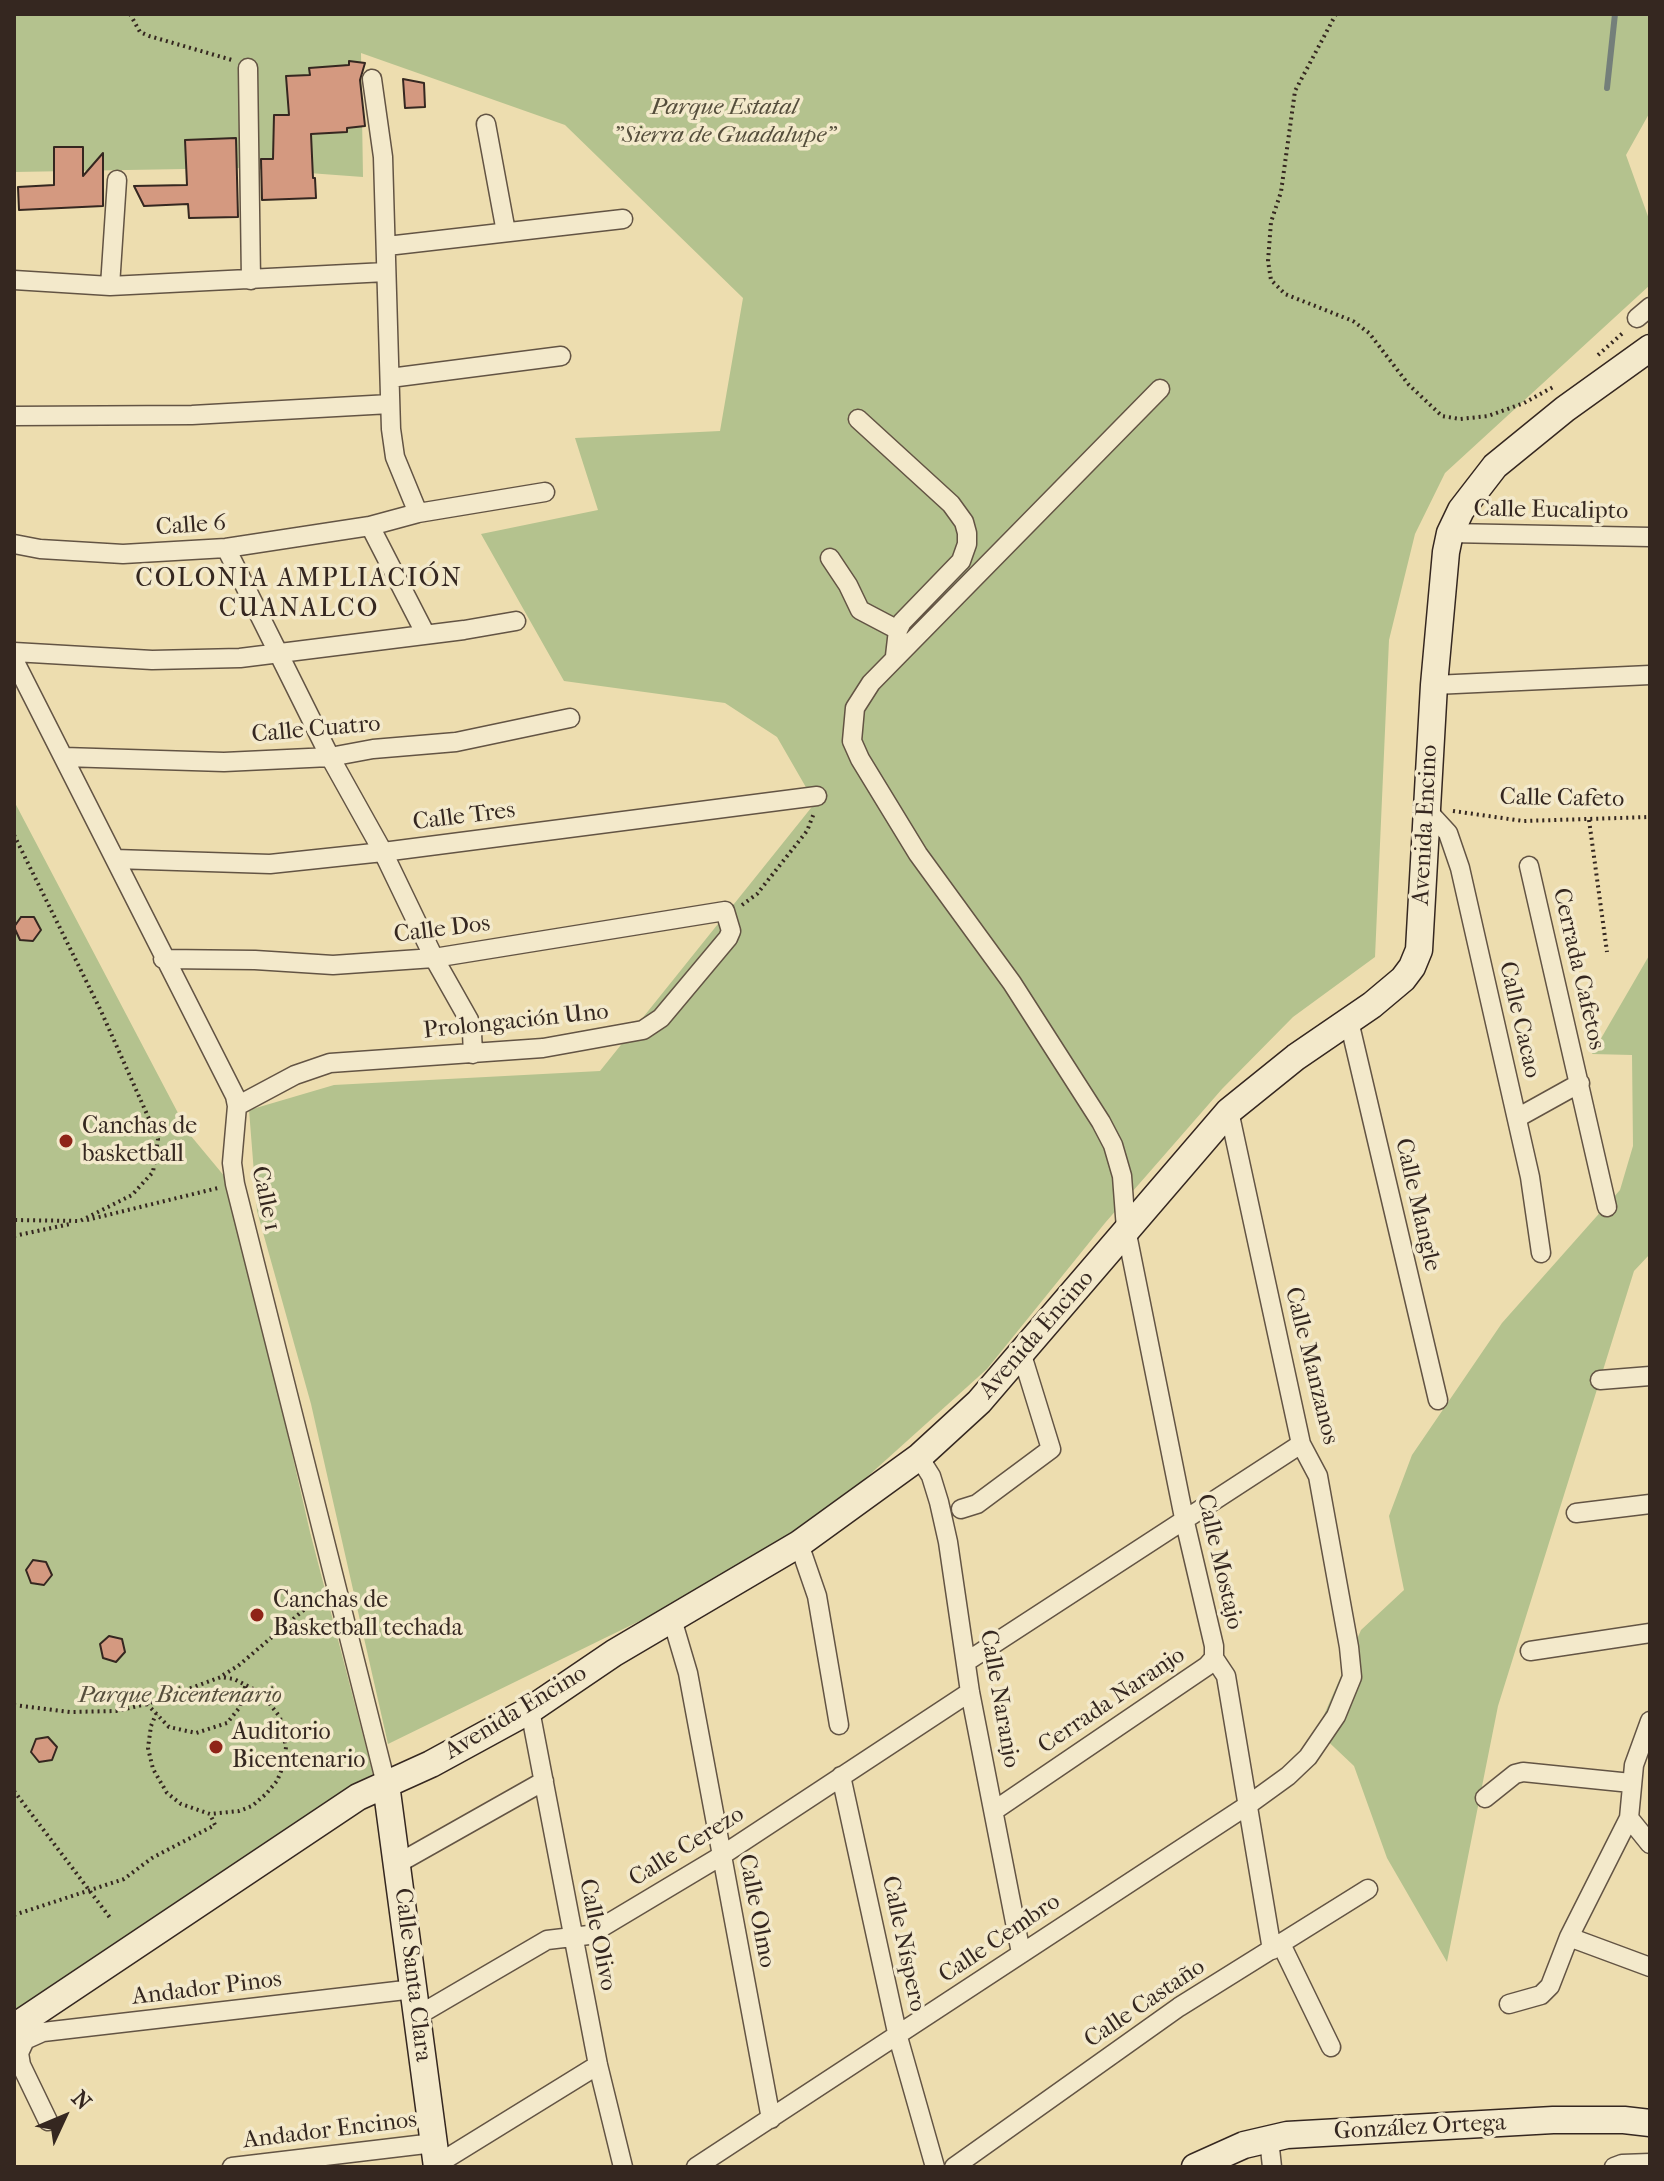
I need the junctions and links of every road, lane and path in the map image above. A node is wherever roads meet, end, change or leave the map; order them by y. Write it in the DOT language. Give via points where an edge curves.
graph roads {
  1 [pos="130,14"];
  2 [pos="1336,14"];
  3 [pos="248,68"];
  4 [pos="372,79"];
  5 [pos="486,124"];
  6 [pos="117,180"];
  7 [pos="623,219"];
  8 [pos="506,232"];
  9 [pos="387,246"];
  10 [pos="386,272"];
  11 [pos="14,280"];
  12 [pos="251,280"];
  13 [pos="110,286"];
  14 [pos="1644,312"];
  15 [pos="1650,348"];
  16 [pos="561,356"];
  17 [pos="1588,362"];
  18 [pos="390,378"];
  19 [pos="1558,386"];
  20 [pos="1160,389"];
  21 [pos="390,404"];
  22 [pos="14,416"];
  23 [pos="858,419"];
  24 [pos="545,492"];
  25 [pos="418,513"];
  26 [pos="370,526"];
  27 [pos="1450,533"];
  28 [pos="1650,537"];
  29 [pos="14,544"];
  30 [pos="226,548"];
  31 [pos="830,558"];
  32 [pos="516,621"];
  33 [pos="898,630"];
  34 [pos="425,633"];
  35 [pos="14,652"];
  36 [pos="279,652"];
  37 [pos="895,656"];
  38 [pos="14,660"];
  39 [pos="1650,675"];
  40 [pos="1434,685"];
  41 [pos="570,718"];
  42 [pos="64,757"];
  43 [pos="330,757"];
  44 [pos="817,796"];
  45 [pos="1425,808"];
  46 [pos="1650,817"];
  47 [pos="1589,820"];
  48 [pos="14,835"];
  49 [pos="383,852"];
  50 [pos="115,859"];
  51 [pos="1529,866"];
  52 [pos="725,911"];
  53 [pos="1607,952"];
  54 [pos="434,958"];
  55 [pos="163,959"];
  56 [pos="1349,1021"];
  57 [pos="473,1054"];
  58 [pos="1580,1083"];
  59 [pos="237,1106"];
  60 [pos="1229,1111"];
  61 [pos="1517,1118"];
  62 [pos="235,1184"];
  63 [pos="1607,1207"];
  64 [pos="14,1220"];
  65 [pos="80,1221"];
  66 [pos="1126,1229"];
  67 [pos="14,1236"];
  68 [pos="1541,1253"];
  69 [pos="1022,1355"];
  70 [pos="1650,1376"];
  71 [pos="1600,1380"];
  72 [pos="1438,1400"];
  73 [pos="1301,1444"];
  74 [pos="919,1457"];
  75 [pos="1650,1504"];
  76 [pos="961,1509"];
  77 [pos="1576,1513"];
  78 [pos="1184,1518"];
  79 [pos="799,1544"];
  80 [pos="306,1608"];
  81 [pos="672,1619"];
  82 [pos="1650,1633"];
  83 [pos="1530,1651"];
  84 [pos="1214,1658"];
  85 [pos="966,1662"];
  86 [pos="221,1677"];
  87 [pos="246,1683"];
  88 [pos="970,1692"];
  89 [pos="147,1704"];
  90 [pos="14,1705"];
  91 [pos="530,1710"];
  92 [pos="156,1714"];
  93 [pos="1650,1721"];
  94 [pos="839,1725"];
  95 [pos="1322,1739"];
  96 [pos="841,1776"];
  97 [pos="544,1781"];
  98 [pos="1631,1783"];
  99 [pos="386,1784"];
  100 [pos="14,1791"];
  101 [pos="1485,1798"];
  102 [pos="1248,1805"];
  103 [pos="995,1810"];
  104 [pos="210,1814"];
  105 [pos="1629,1818"];
  106 [pos="1650,1844"];
  107 [pos="721,1856"];
  108 [pos="397,1864"];
  109 [pos="1368,1889"];
  110 [pos="89,1890"];
  111 [pos="14,1915"];
  112 [pos="111,1919"];
  113 [pos="1569,1937"];
  114 [pos="572,1938"];
  115 [pos="1277,1947"];
  116 [pos="1021,1953"];
  117 [pos="1650,1967"];
  118 [pos="414,1989"];
  119 [pos="1509,2004"];
  120 [pos="417,2016"];
  121 [pos="20,2030"];
  122 [pos="898,2037"];
  123 [pos="1331,2047"];
  124 [pos="598,2065"];
  125 [pos="771,2119"];
  126 [pos="48,2121"];
  127 [pos="1650,2123"];
  128 [pos="1269,2139"];
  129 [pos="436,2158"];
  130 [pos="1650,2163"];
  131 [pos="232,2167"];
  132 [pos="623,2167"];
  133 [pos="696,2167"];
  134 [pos="935,2167"];
  135 [pos="954,2167"];
  136 [pos="1195,2167"];
  137 [pos="1272,2167"];
  138 [pos="1614,2167"];
  1 -- 3 [label="path" via="149,36"];
  2 -- 19 [label="path" via="1295,91 1281,192 1271,222 1271,280 1285,294 1353,321 1369,333 1409,385 1442,416 1488,416"];
  3 -- 12 [label="street"];
  4 -- 9 [label="street"];
  5 -- 8 [label="street"];
  6 -- 13 [label="street"];
  7 -- 8 [label="street"];
  8 -- 9 [label="street"];
  9 -- 10 [label="street"];
  10 -- 12 [label="street"];
  10 -- 18 [label="street"];
  11 -- 13 [label="street"];
  12 -- 13 [label="street"];
  14 -- 17 [label="path"];
  15 -- 27 [label="main road, Avenida Encino" via="1495,466 1467,500"];
  16 -- 18 [label="street"];
  18 -- 21 [label="street"];
  20 -- 37 [label="street, Calle Mostajo"];
  21 -- 22 [label="street" via="192,415"];
  21 -- 25 [label="street" via="395,457"];
  23 -- 33 [label="street" via="951,504 967,533 961,561"];
  24 -- 25 [label="street, Calle 6"];
  25 -- 26 [label="street, Calle 6"];
  26 -- 30 [label="street, Calle 6"];
  26 -- 34 [label="street"];
  27 -- 28 [label="street, Calle Eucalipto"];
  27 -- 40 [label="main road, Avenida Encino"];
  29 -- 30 [label="street, Calle 6" via="123,554"];
  30 -- 36 [label="street"];
  31 -- 33 [label="street" via="860,610"];
  32 -- 34 [label="street"];
  33 -- 37 [label="street"];
  34 -- 36 [label="street"];
  35 -- 36 [label="street" via="152,660"];
  36 -- 43 [label="street"];
  37 -- 66 [label="street, Calle Mostajo" via="855,708 852,741 918,854 1012,983 1101,1122 1122,1176"];
  38 -- 42 [label="street, Calle 1"];
  39 -- 40 [label="street"];
  40 -- 45 [label="main road, Avenida Encino"];
  41 -- 43 [label="street, Calle Cuatro" via="456,742"];
  42 -- 43 [label="street, Calle Cuatro" via="224,762"];
  42 -- 50 [label="street, Calle 1"];
  43 -- 49 [label="street"];
  44 -- 49 [label="street, Calle Tres"];
  44 -- 52 [label="path" via="807,831 757,894"];
  45 -- 47 [label="path, Calle Cafeto" via="1523,821"];
  45 -- 56 [label="main road, Avenida Encino" via="1419,950 1403,979"];
  45 -- 61 [label="street, Calle Cacao" via="1448,833 1460,868"];
  46 -- 47 [label="path, Calle Cafeto"];
  47 -- 53 [label="path"];
  48 -- 65 [label="path" via="158,1139 153,1172 132,1195"];
  49 -- 50 [label="street, Calle Tres" via="270,864"];
  49 -- 54 [label="street"];
  50 -- 55 [label="street, Calle 1"];
  51 -- 58 [label="street, Cerrada Cafetos"];
  52 -- 54 [label="street, Calle Dos"];
  52 -- 57 [label="street, Prolongación Uno" via="728,938 653,1026 543,1048"];
  54 -- 55 [label="street, Calle Dos" via="333,965"];
  54 -- 57 [label="street" via="469,1020"];
  55 -- 59 [label="street, Calle 1"];
  56 -- 60 [label="main road, Avenida Encino"];
  56 -- 72 [label="street, Calle Mangle"];
  57 -- 59 [label="street, Prolongación Uno" via="330,1063"];
  58 -- 61 [label="street, Cerrada Cafetos"];
  58 -- 63 [label="street, Cerrada Cafetos"];
  59 -- 62 [label="street, Calle 1"];
  60 -- 66 [label="main road, Avenida Encino"];
  60 -- 73 [label="street, Calle Manzanos"];
  61 -- 68 [label="street, Calle Cacao"];
  62 -- 65 [label="path"];
  62 -- 99 [label="street, Calle 1"];
  64 -- 65 [label="path"];
  65 -- 67 [label="path"];
  66 -- 69 [label="main road, Avenida Encino"];
  66 -- 78 [label="street, Calle Mostajo"];
  69 -- 74 [label="main road, Avenida Encino"];
  69 -- 76 [label="street" via="1051,1449 977,1504"];
  70 -- 71 [label="street"];
  73 -- 78 [label="street"];
  73 -- 95 [label="street, Calle Manzanos" via="1318,1476 1352,1665 1352,1677"];
  74 -- 79 [label="main road, Avenida Encino"];
  74 -- 85 [label="street, Calle Naranjo" via="939,1502"];
  75 -- 77 [label="street"];
  78 -- 84 [label="street, Calle Mostajo"];
  78 -- 85 [label="street"];
  79 -- 81 [label="main road, Avenida Encino"];
  79 -- 94 [label="street" via="817,1596"];
  80 -- 86 [label="path"];
  81 -- 91 [label="main road, Avenida Encino"];
  81 -- 107 [label="street, Calle Olmo" via="688,1673"];
  82 -- 83 [label="street"];
  84 -- 102 [label="street, Calle Mostajo" via="1226,1676"];
  84 -- 103 [label="street, Cerrada Naranjo"];
  85 -- 88 [label="street, Calle Naranjo"];
  86 -- 87 [label="path"];
  86 -- 89 [label="path"];
  87 -- 92 [label="path" via="240,1707 227,1723 196,1733 169,1727"];
  87 -- 104 [label="path" via="280,1717 284,1764 271,1788 252,1806"];
  88 -- 96 [label="street, Calle Cerezo"];
  88 -- 103 [label="street, Calle Naranjo"];
  89 -- 90 [label="path" via="70,1712"];
  89 -- 92 [label="path"];
  91 -- 97 [label="street, Calle Olivo"];
  91 -- 99 [label="main road, Avenida Encino"];
  92 -- 104 [label="path" via="148,1748 159,1782 181,1804"];
  93 -- 98 [label="street"];
  95 -- 102 [label="street, Calle Cembro" via="1288,1776"];
  96 -- 107 [label="street, Calle Cerezo"];
  96 -- 122 [label="street, Calle Níspero"];
  97 -- 108 [label="street"];
  97 -- 114 [label="street, Calle Olivo"];
  98 -- 101 [label="street" via="1523,1772"];
  98 -- 105 [label="street"];
  99 -- 108 [label="main road, Calle Santa Clara"];
  99 -- 121 [label="main road, Avenida Encino" via="358,1797"];
  100 -- 110 [label="path"];
  102 -- 115 [label="street, Calle Mostajo"];
  102 -- 116 [label="street, Calle Cembro"];
  103 -- 116 [label="street, Calle Naranjo"];
  104 -- 110 [label="path" via="215,1825 124,1879"];
  105 -- 106 [label="street"];
  105 -- 113 [label="street"];
  107 -- 114 [label="street, Calle Cerezo" via="589,1935"];
  107 -- 125 [label="street, Calle Olmo"];
  108 -- 118 [label="main road, Calle Santa Clara"];
  109 -- 115 [label="street, Calle Castaño"];
  110 -- 111 [label="path"];
  110 -- 112 [label="path"];
  113 -- 117 [label="street"];
  113 -- 119 [label="street" via="1546,1991"];
  114 -- 120 [label="street, Calle Cerezo" via="547,1940"];
  114 -- 124 [label="street, Calle Olivo"];
  115 -- 123 [label="street, Calle Mostajo"];
  115 -- 135 [label="street, Calle Castaño" via="1179,2007"];
  116 -- 122 [label="street, Calle Cembro"];
  118 -- 120 [label="main road, Calle Santa Clara"];
  118 -- 121 [label="street, Andador Pinos" via="43,2032"];
  120 -- 129 [label="main road, Calle Santa Clara"];
  121 -- 126 [label="street" via="21,2065"];
  122 -- 125 [label="street, Calle Cembro"];
  122 -- 134 [label="street, Calle Níspero"];
  124 -- 129 [label="street"];
  124 -- 132 [label="street, Calle Olivo"];
  125 -- 133 [label="street, Calle Cembro"];
  127 -- 128 [label="main road, González Ortega" via="1553,2120"];
  128 -- 136 [label="main road, González Ortega"];
  128 -- 137 [label="street"];
  129 -- 131 [label="street, Andador Encinos"];
  130 -- 138 [label="street"];
}
